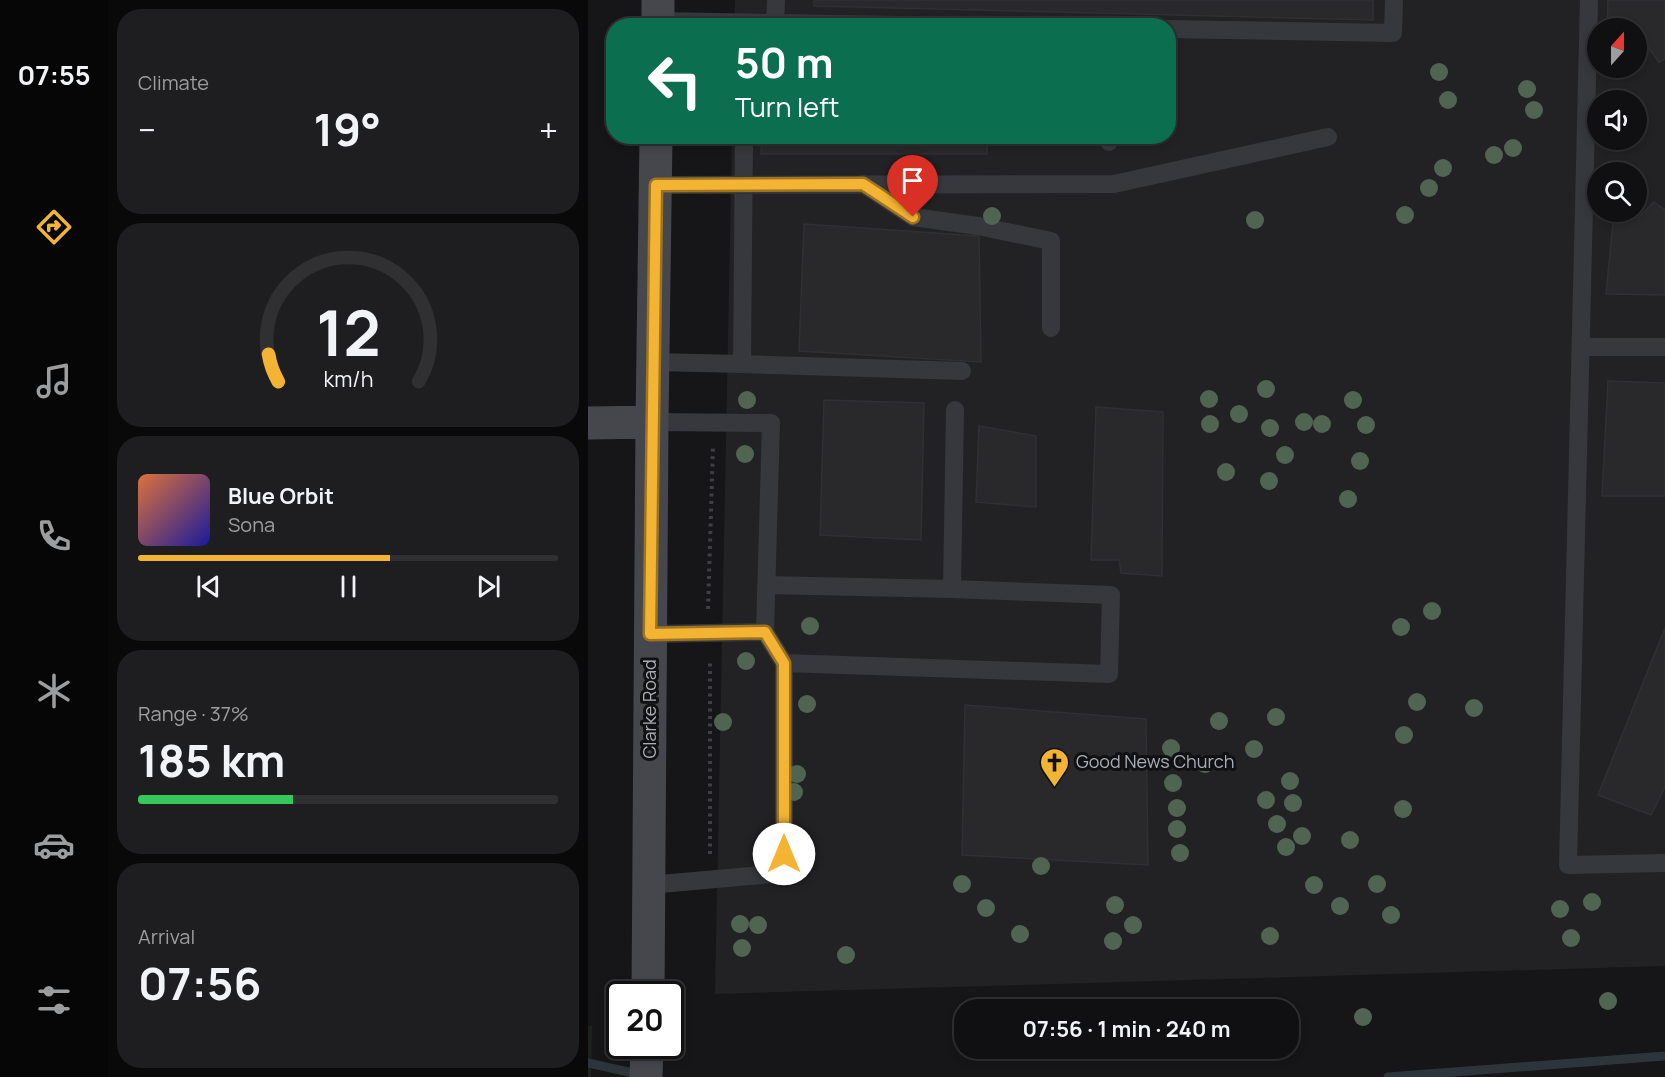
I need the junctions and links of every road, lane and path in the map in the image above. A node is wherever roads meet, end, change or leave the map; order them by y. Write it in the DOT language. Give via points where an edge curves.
graph roads {
  1 [pos="776,0"];
  2 [pos="1394,0"];
  3 [pos="1589,0"];
  4 [pos="658,15"];
  5 [pos="697,18"];
  6 [pos="775,18"];
  7 [pos="1176,29"];
  8 [pos="1328,137"];
  9 [pos="656,144"];
  10 [pos="744,144"];
  11 [pos="745,184"];
  12 [pos="863,184"];
  13 [pos="656,185"];
  14 [pos="1051,328"];
  15 [pos="1581,346"];
  16 [pos="1665,347"];
  17 [pos="652,362"];
  18 [pos="742,364"];
  19 [pos="962,371"];
  20 [pos="955,410"];
  21 [pos="652,422"];
  22 [pos="588,423"];
  23 [pos="713,447"];
  24 [pos="766,585"];
  25 [pos="952,589"];
  26 [pos="708,613"];
  27 [pos="765,632"];
  28 [pos="650,634"];
  29 [pos="710,660"];
  30 [pos="784,663"];
  31 [pos="710,858"];
  32 [pos="1665,863"];
  33 [pos="649,885"];
  34 [pos="648,981"];
  35 [pos="647,1059"];
  36 [pos="646,1077"];
  1 -- 6 [label="lane"];
  2 -- 7 [label="lane" via="1393,33"];
  3 -- 15 [label="lane"];
  4 -- 5 [label="lane"];
  8 -- 12 [label="lane" via="1114,184"];
  9 -- 13 [label="main road, Clarke Road"];
  10 -- 11 [label="lane"];
  11 -- 12 [label="lane"];
  11 -- 13 [label="lane"];
  11 -- 18 [label="lane"];
  12 -- 14 [label="lane" via="913,217 1051,241"];
  13 -- 17 [label="main road, Clarke Road"];
  15 -- 16 [label="lane"];
  15 -- 32 [label="lane" via="1568,865"];
  17 -- 18 [label="lane"];
  17 -- 21 [label="main road, Clarke Road"];
  18 -- 19 [label="lane"];
  20 -- 25 [label="lane"];
  21 -- 22 [label="main road"];
  21 -- 24 [label="lane" via="771,423"];
  21 -- 28 [label="main road, Clarke Road"];
  23 -- 26 [label="path"];
  24 -- 25 [label="lane"];
  24 -- 27 [label="lane"];
  25 -- 30 [label="lane" via="1111,595 1109,674"];
  27 -- 28 [label="lane"];
  27 -- 30 [label="lane"];
  28 -- 33 [label="main road, Clarke Road"];
  29 -- 31 [label="path"];
  30 -- 33 [label="lane" via="784,873"];
  33 -- 34 [label="main road, Clarke Road"];
  35 -- 36 [label="main road"];
}
